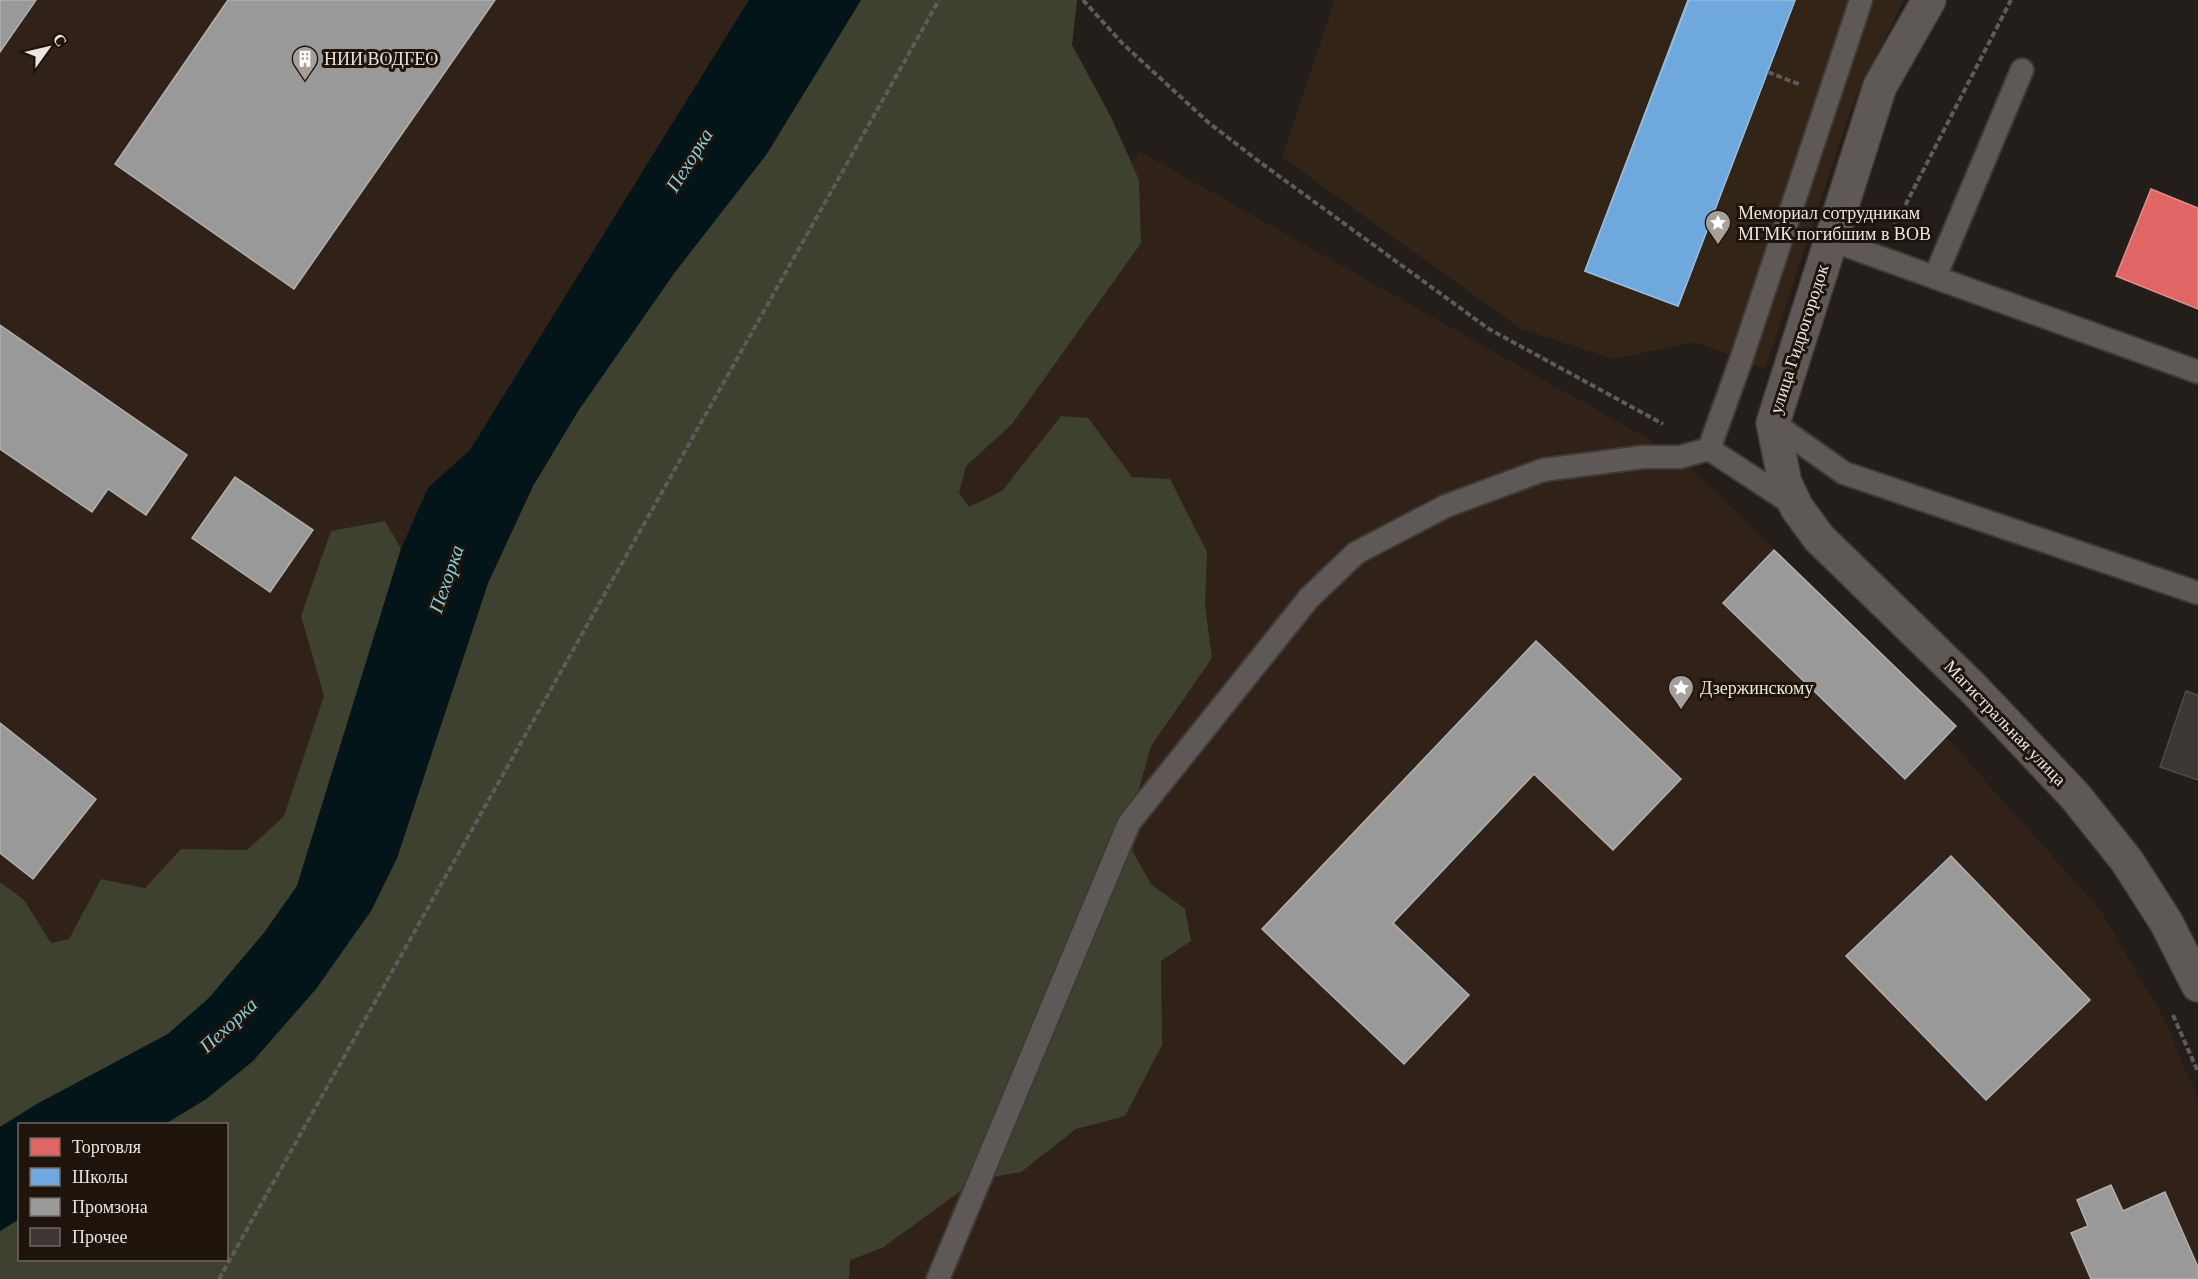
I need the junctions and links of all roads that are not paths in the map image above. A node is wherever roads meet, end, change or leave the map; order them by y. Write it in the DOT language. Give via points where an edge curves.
graph roads {
  1 [pos="1861,0"];
  2 [pos="1929,0"];
  3 [pos="2022,70"];
  4 [pos="1831,240"];
  5 [pos="1935,277"];
  6 [pos="2198,372"];
  7 [pos="1773,423"];
  8 [pos="1708,449"];
  9 [pos="1791,495"];
  10 [pos="2198,593"];
  11 [pos="2198,985"];
  12 [pos="938,1279"];
  1 -- 8 [label="lane"];
  2 -- 4 [label="street, улица Гидрогородок" via="1880,86"];
  3 -- 5 [label="lane"];
  4 -- 5 [label="lane"];
  4 -- 7 [label="street, улица Гидрогородок"];
  5 -- 6 [label="lane"];
  7 -- 9 [label="street, улица Гидрогородок"];
  7 -- 10 [label="lane" via="1844,473"];
  8 -- 9 [label="lane"];
  8 -- 12 [label="lane" via="1680,456 1643,456 1543,470 1446,506 1356,553 1309,598 1129,823"];
  9 -- 11 [label="street, Магистральная улица" via="1819,538 1974,689 2075,796 2127,861 2166,922"];
}
